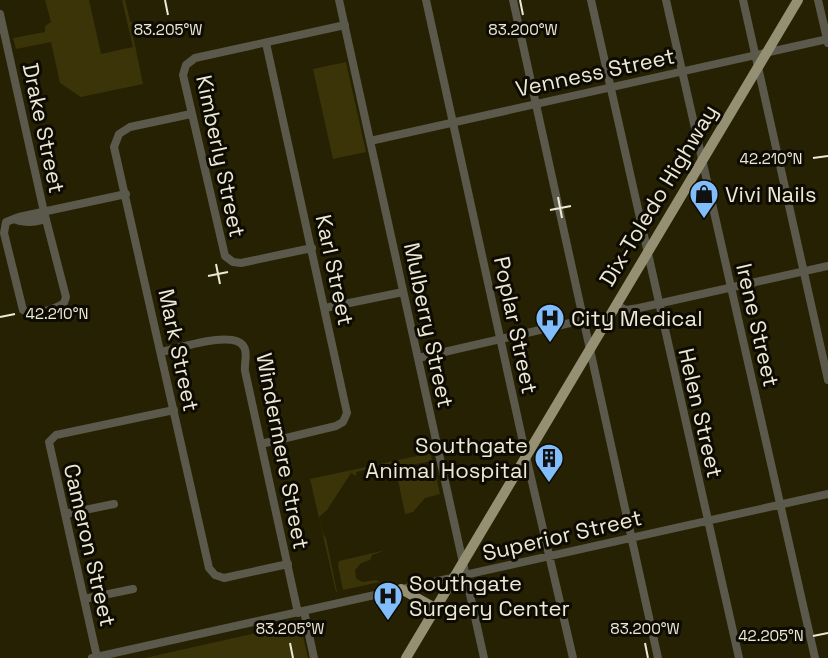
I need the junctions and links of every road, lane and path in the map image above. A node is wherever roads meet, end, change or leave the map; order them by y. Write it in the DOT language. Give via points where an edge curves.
graph roads {
  1 [pos="339,0"];
  2 [pos="426,0"];
  3 [pos="513,0"];
  4 [pos="591,0"];
  5 [pos="666,0"];
  6 [pos="743,0"];
  7 [pos="798,0"];
  8 [pos="818,0"];
  9 [pos="0,14"];
  10 [pos="345,25"];
  11 [pos="828,41"];
  12 [pos="266,43"];
  13 [pos="760,58"];
  14 [pos="682,71"];
  15 [pos="611,87"];
  16 [pos="536,104"];
  17 [pos="191,114"];
  18 [pos="454,122"];
  19 [pos="370,141"];
  20 [pos="702,160"];
  21 [pos="126,194"];
  22 [pos="45,215"];
  23 [pos="312,248"];
  24 [pos="647,253"];
  25 [pos="828,266"];
  26 [pos="804,271"];
  27 [pos="731,287"];
  28 [pos="403,291"];
  29 [pos="659,304"];
  30 [pos="616,305"];
  31 [pos="325,308"];
  32 [pos="583,320"];
  33 [pos="501,338"];
  34 [pos="589,350"];
  35 [pos="161,352"];
  36 [pos="418,358"];
  37 [pos="828,380"];
  38 [pos="174,410"];
  39 [pos="261,444"];
  40 [pos="526,456"];
  41 [pos="828,494"];
  42 [pos="114,504"];
  43 [pos="780,505"];
  44 [pos="65,514"];
  45 [pos="707,521"];
  46 [pos="631,538"];
  47 [pos="550,556"];
  48 [pos="463,562"];
  49 [pos="288,564"];
  50 [pos="466,576"];
  51 [pos="453,578"];
  52 [pos="133,589"];
  53 [pos="401,589"];
  54 [pos="84,599"];
  55 [pos="435,608"];
  56 [pos="301,612"];
  57 [pos="94,658"];
  58 [pos="314,658"];
  59 [pos="406,658"];
  60 [pos="484,658"];
  61 [pos="573,658"];
  62 [pos="658,658"];
  63 [pos="739,658"];
  64 [pos="815,658"];
  1 -- 10 [label="street, Mulberry Street"];
  2 -- 18 [label="street, Poplar Street"];
  3 -- 16 [label="street"];
  4 -- 15 [label="street, Helen Street"];
  5 -- 14 [label="street, Irene Street"];
  6 -- 13 [label="street"];
  7 -- 13 [label="main road, Dix-Toledo Highway"];
  8 -- 11 [label="street"];
  9 -- 22 [label="street, Drake Street"];
  10 -- 12 [label="street, Kimberly Street"];
  10 -- 19 [label="street, Mulberry Street"];
  11 -- 13 [label="street, Venness Street"];
  12 -- 17 [label="street, Kimberly Street" via="188,62 183,75"];
  12 -- 23 [label="street, Karl Street"];
  13 -- 14 [label="street, Venness Street"];
  13 -- 20 [label="main road, Dix-Toledo Highway"];
  13 -- 26 [label="street"];
  14 -- 15 [label="street, Venness Street"];
  14 -- 20 [label="street, Irene Street"];
  15 -- 16 [label="street, Venness Street"];
  15 -- 24 [label="street, Helen Street"];
  16 -- 18 [label="street, Venness Street"];
  16 -- 32 [label="street"];
  17 -- 21 [label="street, Mark Street" via="130,127 119,134 114,147"];
  17 -- 23 [label="street, Kimberly Street" via="225,256 241,263"];
  18 -- 19 [label="street, Venness Street"];
  18 -- 33 [label="street, Poplar Street"];
  19 -- 28 [label="street, Mulberry Street"];
  20 -- 24 [label="main road, Dix-Toledo Highway"];
  20 -- 27 [label="street, Irene Street"];
  21 -- 22 [label="street"];
  21 -- 35 [label="street, Mark Street"];
  22 -- 22 [label="street, Drake Street" via="65,300 59,307 25,312 4,229 6,222 14,219"];
  23 -- 31 [label="street, Karl Street"];
  24 -- 29 [label="street, Helen Street"];
  24 -- 30 [label="main road, Dix-Toledo Highway"];
  25 -- 26 [label="street"];
  26 -- 27 [label="street"];
  26 -- 37 [label="street"];
  27 -- 29 [label="street"];
  27 -- 43 [label="street, Irene Street"];
  28 -- 31 [label="street"];
  28 -- 36 [label="street, Mulberry Street"];
  29 -- 30 [label="street" via="626,310"];
  29 -- 45 [label="street, Helen Street"];
  30 -- 34 [label="main road, Dix-Toledo Highway"];
  31 -- 39 [label="street, Karl Street" via="345,419 329,429"];
  32 -- 33 [label="street"];
  32 -- 34 [label="street"];
  33 -- 36 [label="street"];
  33 -- 40 [label="street, Poplar Street"];
  34 -- 40 [label="main road, Dix-Toledo Highway"];
  34 -- 46 [label="street"];
  35 -- 38 [label="street, Mark Street"];
  35 -- 39 [label="street, Windermere Street" via="226,338 240,342 245,351 245,371"];
  36 -- 48 [label="street, Mulberry Street"];
  38 -- 44 [label="street, Cameron Street" via="56,435 49,442"];
  38 -- 49 [label="street, Mark Street" via="209,568 224,578"];
  39 -- 49 [label="street, Windermere Street"];
  40 -- 47 [label="street, Poplar Street"];
  40 -- 48 [label="main road, Dix-Toledo Highway"];
  41 -- 43 [label="street, Superior Street"];
  42 -- 44 [label="street"];
  43 -- 45 [label="street, Superior Street"];
  43 -- 64 [label="street, Irene Street"];
  44 -- 54 [label="street, Cameron Street"];
  45 -- 46 [label="street, Superior Street"];
  45 -- 63 [label="street, Helen Street"];
  46 -- 47 [label="street, Superior Street"];
  46 -- 62 [label="street"];
  47 -- 50 [label="street, Superior Street"];
  47 -- 61 [label="street, Poplar Street"];
  48 -- 50 [label="street, Mulberry Street"];
  48 -- 51 [label="main road, Dix-Toledo Highway"];
  49 -- 56 [label="street, Windermere Street"];
  50 -- 51 [label="street, Superior Street"];
  50 -- 60 [label="street, Mulberry Street"];
  51 -- 53 [label="street, Superior Street"];
  51 -- 55 [label="main road, Dix-Toledo Highway"];
  52 -- 54 [label="street"];
  53 -- 55 [label="main road"];
  53 -- 56 [label="street, Superior Street"];
  54 -- 57 [label="street, Cameron Street"];
  55 -- 59 [label="main road, Dix-Toledo Highway"];
  56 -- 57 [label="street, Superior Street"];
  56 -- 58 [label="street, Windermere Street"];
}
